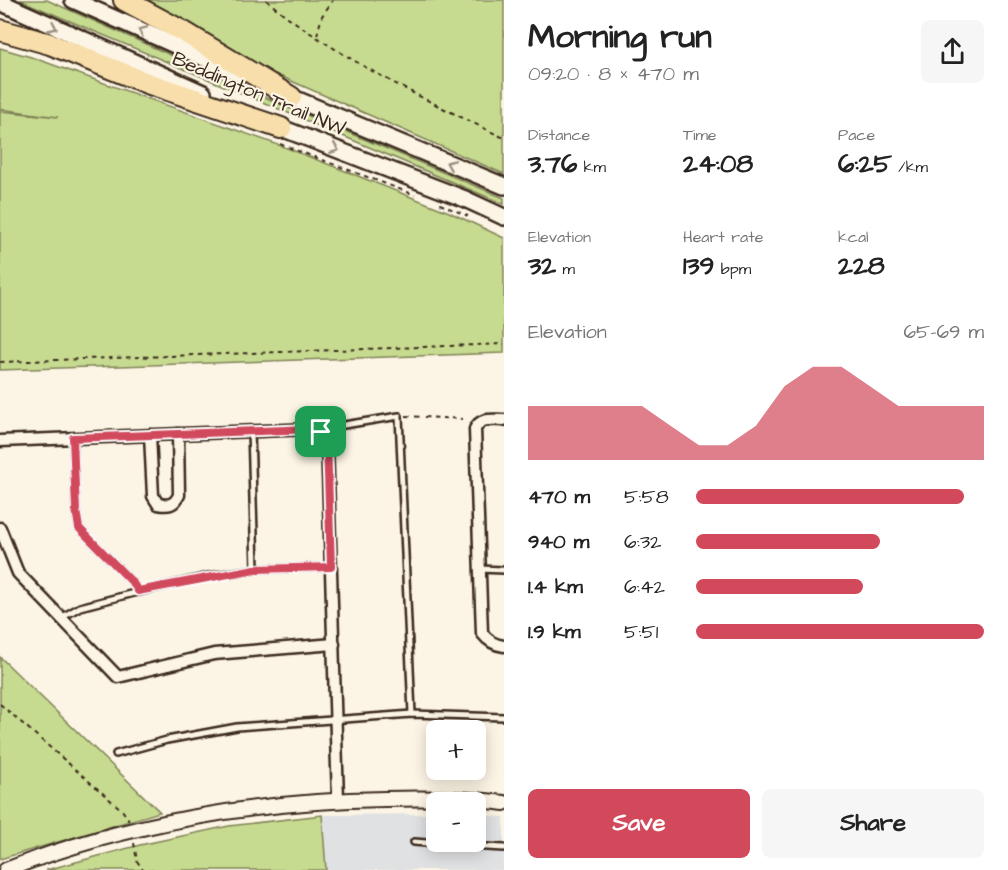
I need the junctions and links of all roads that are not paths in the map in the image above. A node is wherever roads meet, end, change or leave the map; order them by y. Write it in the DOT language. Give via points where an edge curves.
graph roads {
  1 [pos="73,0"];
  2 [pos="124,0"];
  3 [pos="0,2"];
  4 [pos="0,30"];
  5 [pos="291,97"];
  6 [pos="281,128"];
  7 [pos="504,186"];
  8 [pos="504,217"];
  9 [pos="504,420"];
  10 [pos="251,430"];
  11 [pos="321,432"];
  12 [pos="178,434"];
  13 [pos="150,435"];
  14 [pos="73,438"];
  15 [pos="0,441"];
  16 [pos="0,528"];
  17 [pos="331,567"];
  18 [pos="479,568"];
  19 [pos="255,569"];
  20 [pos="504,570"];
  21 [pos="138,591"];
  22 [pos="61,618"];
  23 [pos="334,644"];
  24 [pos="504,646"];
  25 [pos="412,714"];
  26 [pos="504,717"];
  27 [pos="336,720"];
  28 [pos="116,754"];
  29 [pos="338,800"];
  30 [pos="426,801"];
  31 [pos="486,802"];
  32 [pos="504,802"];
  33 [pos="414,842"];
  34 [pos="426,842"];
  35 [pos="486,846"];
  36 [pos="504,848"];
  37 [pos="6,870"];
  5 -- 1 [label="main road, Beddington Trail NW, one-way"];
  2 -- 5 [label="highway"];
  3 -- 6 [label="main road, Beddington Trail NW, one-way"];
  4 -- 6 [label="highway" via="50,44"];
  7 -- 5 [label="main road, Beddington Trail NW, one-way"];
  6 -- 8 [label="main road, Beddington Trail NW, one-way"];
  9 -- 18 [label="street" via="483,420 475,429"];
  10 -- 11 [label="street"];
  10 -- 12 [label="street"];
  10 -- 19 [label="lane"];
  11 -- 17 [label="street" via="327,441"];
  11 -- 25 [label="lane" via="399,416"];
  12 -- 13 [label="street"];
  12 -- 13 [label="street" via="179,495 168,506 158,504 153,496"];
  13 -- 14 [label="street"];
  14 -- 15 [label="street"];
  14 -- 21 [label="lane" via="79,528"];
  16 -- 22 [label="street" via="18,573"];
  17 -- 19 [label="lane"];
  17 -- 23 [label="street"];
  18 -- 20 [label="lane"];
  18 -- 24 [label="street" via="482,633 496,645"];
  19 -- 21 [label="lane"];
  21 -- 22 [label="lane" via="80,608"];
  22 -- 23 [label="street" via="118,677 214,654"];
  23 -- 27 [label="street"];
  25 -- 26 [label="lane"];
  25 -- 27 [label="lane"];
  27 -- 28 [label="lane" via="237,727"];
  27 -- 29 [label="street"];
  29 -- 30 [label="street"];
  29 -- 37 [label="street" via="243,810 152,827 79,844"];
  31 -- 32 [label="street"];
  33 -- 34 [label="lane"];
  35 -- 36 [label="lane"];
}
